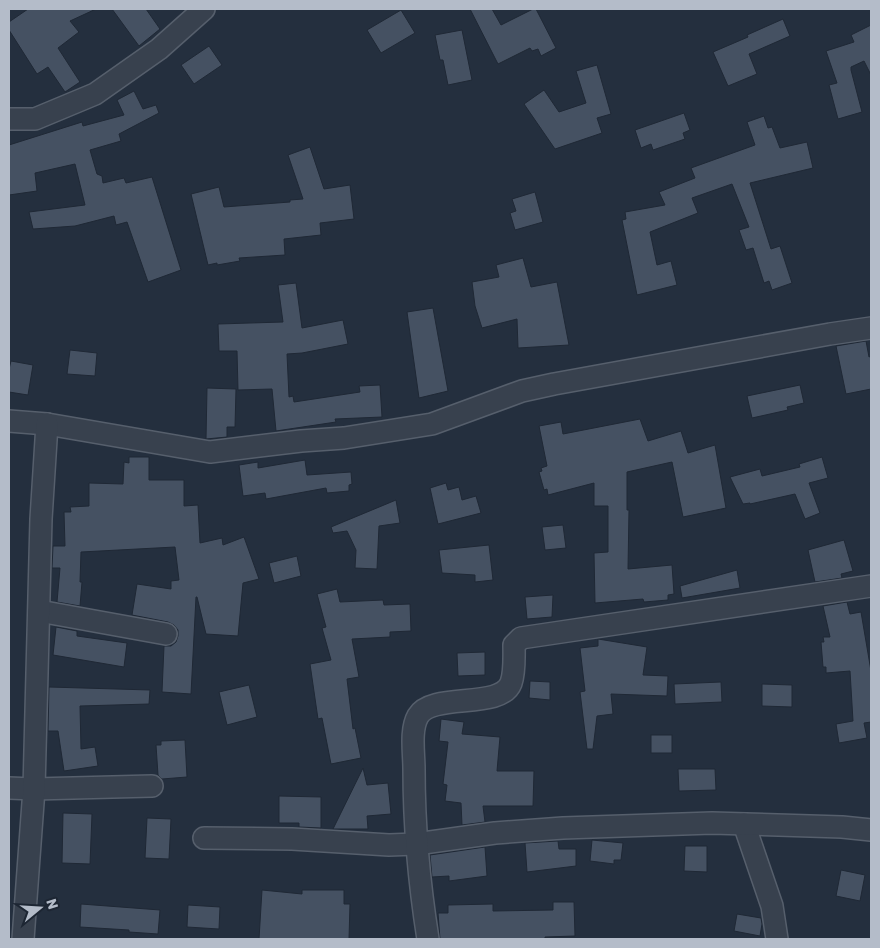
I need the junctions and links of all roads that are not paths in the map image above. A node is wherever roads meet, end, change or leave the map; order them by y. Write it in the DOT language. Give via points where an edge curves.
graph roads {
  1 [pos="204,9"];
  2 [pos="9,119"];
  3 [pos="871,328"];
  4 [pos="9,421"];
  5 [pos="48,424"];
  6 [pos="871,586"];
  7 [pos="39,611"];
  8 [pos="166,634"];
  9 [pos="152,786"];
  10 [pos="9,788"];
  11 [pos="34,789"];
  12 [pos="744,824"];
  13 [pos="871,830"];
  14 [pos="204,838"];
  15 [pos="416,844"];
  16 [pos="23,939"];
  17 [pos="428,939"];
  18 [pos="777,939"];
  1 -- 2 [label="street" via="159,49 95,94 35,119"];
  3 -- 5 [label="street" via="522,391 432,424 344,438 210,452"];
  4 -- 5 [label="street"];
  5 -- 7 [label="street"];
  6 -- 15 [label="street" via="521,638 514,645 511,684 505,691 476,700 427,707 419,715 414,740"];
  7 -- 8 [label="street"];
  7 -- 11 [label="street"];
  9 -- 11 [label="street"];
  10 -- 11 [label="street"];
  11 -- 16 [label="street"];
  12 -- 13 [label="street"];
  12 -- 15 [label="street" via="564,828"];
  12 -- 18 [label="street" via="772,906"];
  14 -- 15 [label="street" via="292,839 389,846"];
  15 -- 17 [label="street"];
}
